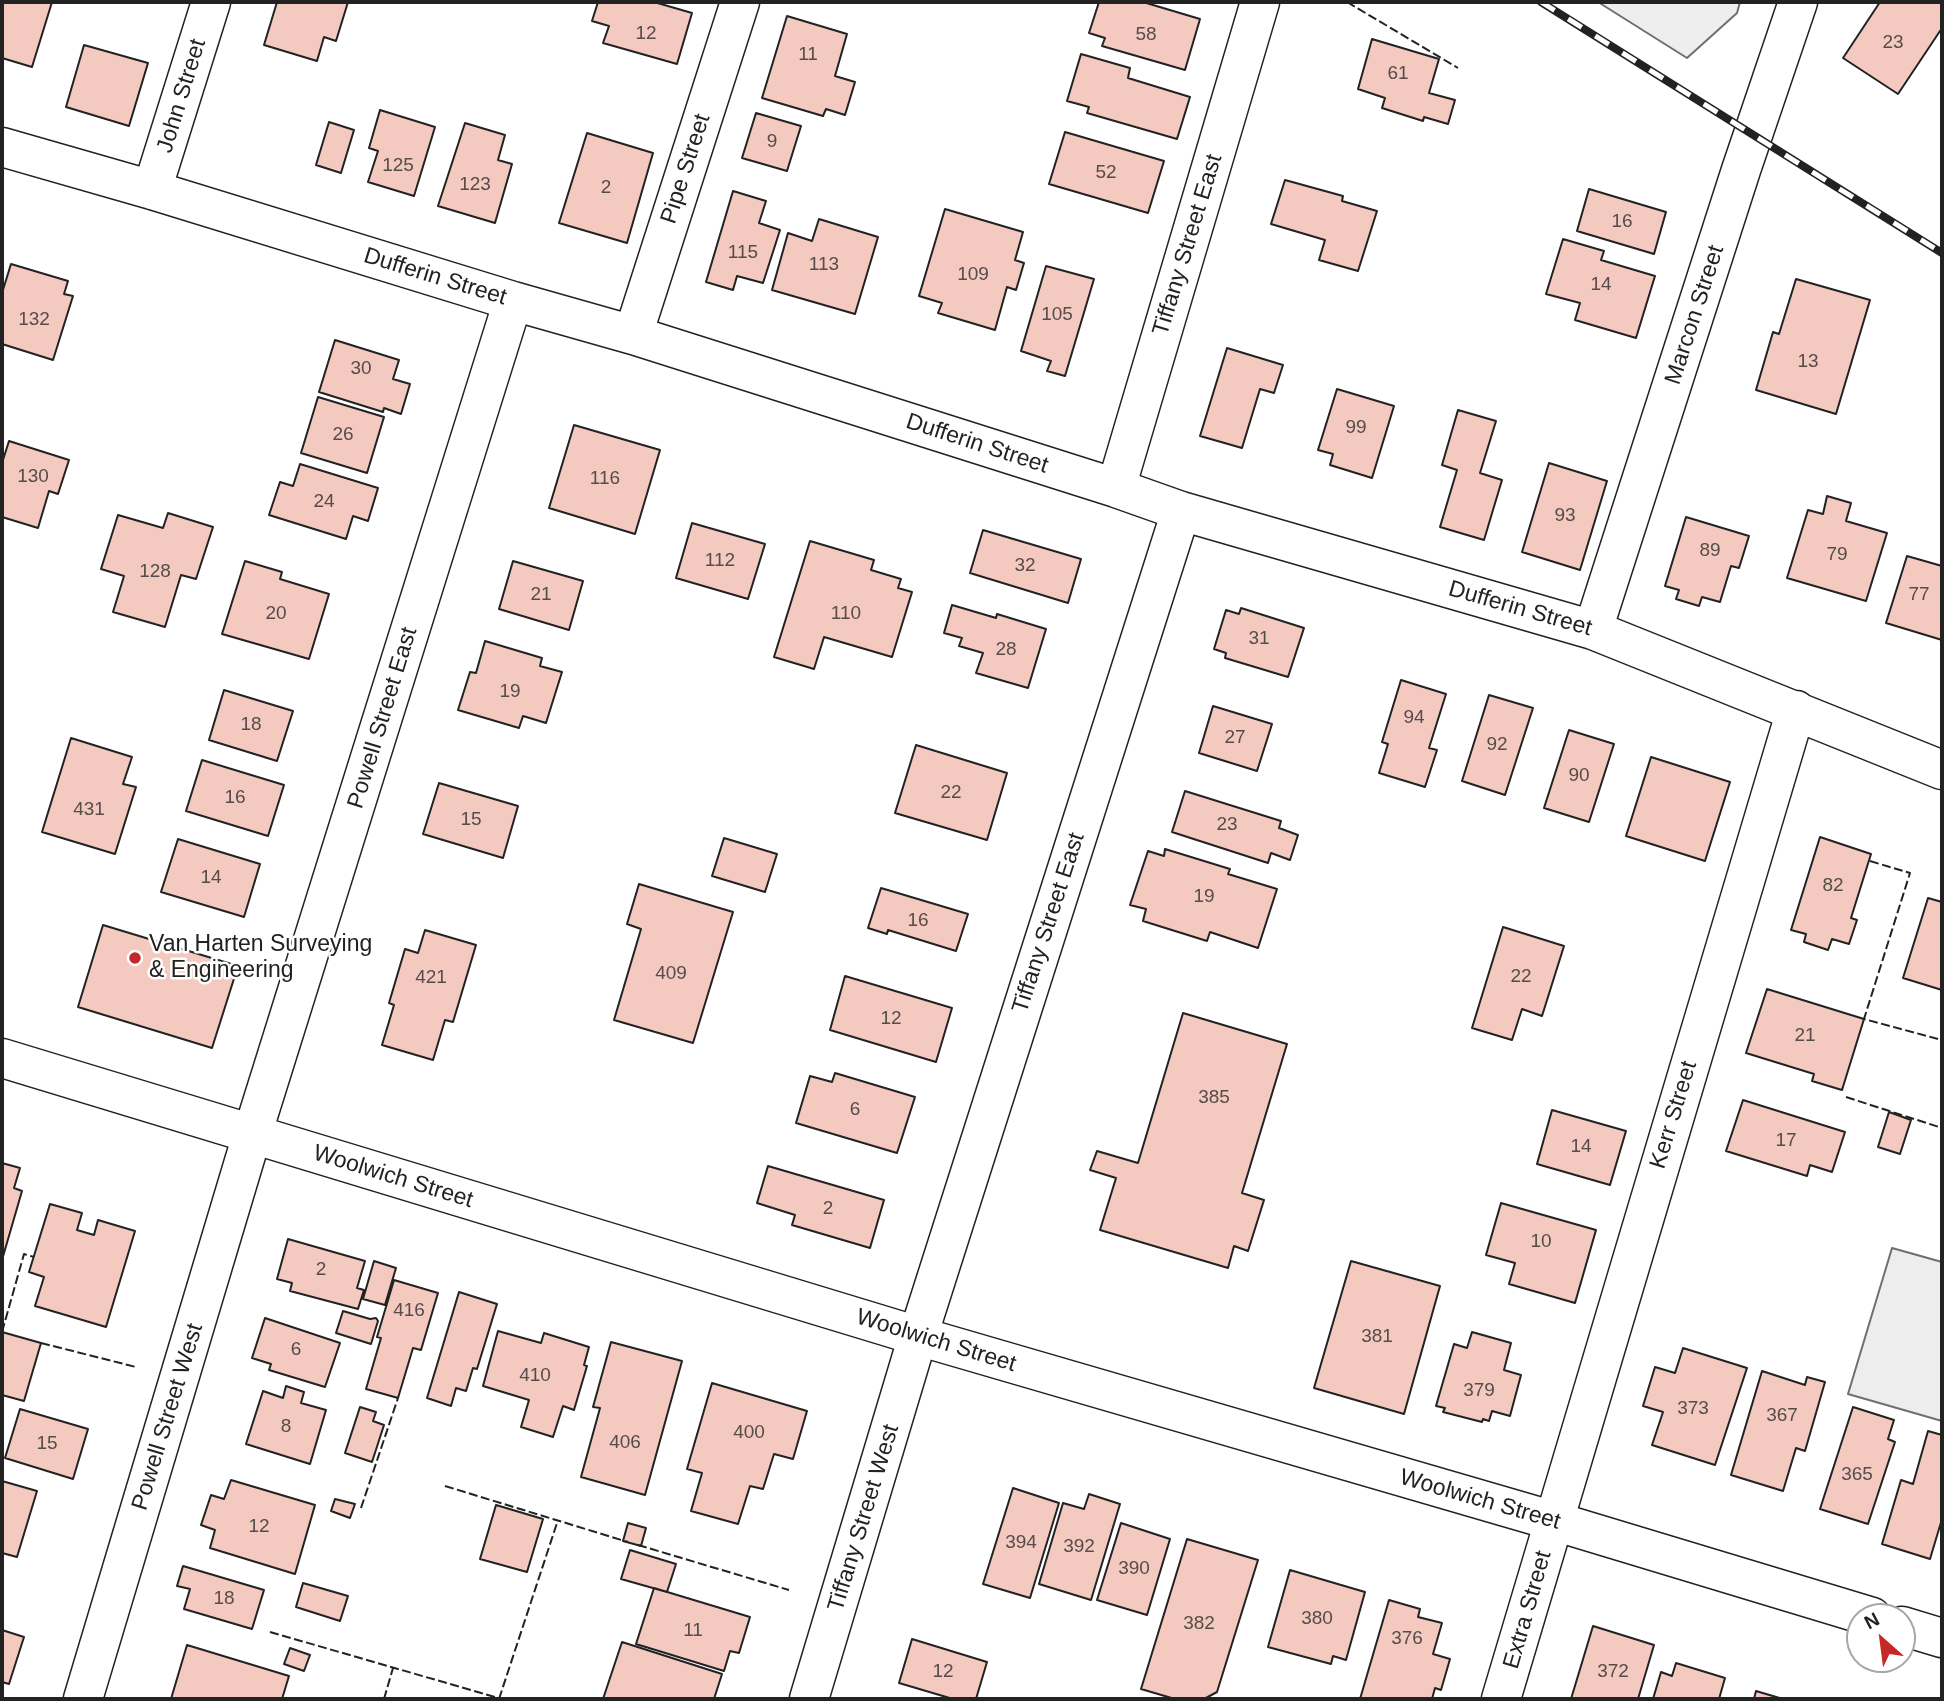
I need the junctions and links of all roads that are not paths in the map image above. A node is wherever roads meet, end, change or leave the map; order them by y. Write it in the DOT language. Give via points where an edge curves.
graph roads {
  1 [pos="211,2"];
  2 [pos="740,2"];
  3 [pos="1260,2"];
  4 [pos="1798,2"];
  5 [pos="2,147"];
  6 [pos="152,190"];
  7 [pos="513,301"];
  8 [pos="632,335"];
  9 [pos="1116,488"];
  10 [pos="1181,511"];
  11 [pos="1594,630"];
  12 [pos="1796,710"];
  13 [pos="1942,770"];
  14 [pos="2,1058"];
  15 [pos="252,1135"];
  16 [pos="918,1336"];
  17 [pos="1554,1521"];
  18 [pos="1846,1609"];
  19 [pos="1916,1630"];
  20 [pos="1942,1638"];
  21 [pos="83,1699"];
  22 [pos="809,1699"];
  23 [pos="1501,1699"];
  1 -- 6 [label="street, John Street"];
  2 -- 8 [label="street, Pipe Street"];
  3 -- 9 [label="street, Tiffany Street East"];
  4 -- 11 [label="street, Marcon Street"];
  5 -- 6 [label="street, Dufferin Street"];
  6 -- 7 [label="street, Dufferin Street"];
  7 -- 8 [label="street, Dufferin Street"];
  7 -- 15 [label="street, Powell Street East"];
  8 -- 9 [label="street, Dufferin Street"];
  9 -- 10 [label="street, Dufferin Street"];
  10 -- 11 [label="street, Dufferin Street"];
  10 -- 16 [label="street, Tiffany Street East"];
  11 -- 12 [label="street, Dufferin Street"];
  12 -- 13 [label="street, Dufferin Street"];
  12 -- 17 [label="street, Kerr Street"];
  14 -- 15 [label="street, Woolwich Street"];
  15 -- 16 [label="street, Woolwich Street"];
  15 -- 21 [label="street, Powell Street West"];
  16 -- 17 [label="street, Woolwich Street"];
  16 -- 22 [label="street, Tiffany Street West"];
  17 -- 18 [label="street, Woolwich Street"];
  17 -- 23 [label="street, Extra Street"];
  19 -- 20 [label="street"];
}
